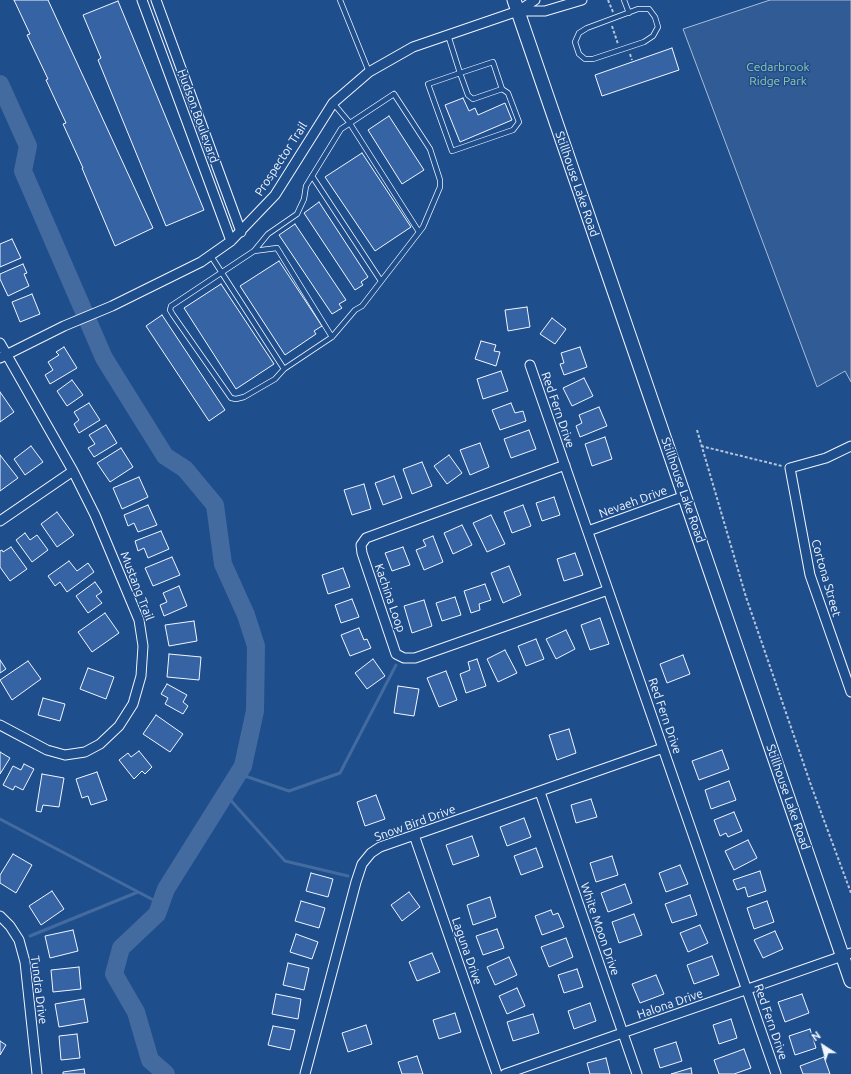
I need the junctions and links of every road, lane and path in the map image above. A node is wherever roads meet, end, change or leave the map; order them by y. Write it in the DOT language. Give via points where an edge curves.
graph roads {
  1 [pos="142,0"];
  2 [pos="156,0"];
  3 [pos="340,0"];
  4 [pos="535,0"];
  5 [pos="582,0"];
  6 [pos="608,0"];
  7 [pos="624,0"];
  8 [pos="516,5"];
  9 [pos="628,13"];
  10 [pos="614,18"];
  11 [pos="448,35"];
  12 [pos="625,48"];
  13 [pos="632,60"];
  14 [pos="369,72"];
  15 [pos="460,73"];
  16 [pos="502,89"];
  17 [pos="333,103"];
  18 [pos="348,122"];
  19 [pos="312,176"];
  20 [pos="241,232"];
  21 [pos="419,232"];
  22 [pos="231,241"];
  23 [pos="254,251"];
  24 [pos="211,256"];
  25 [pos="222,274"];
  26 [pos="381,281"];
  27 [pos="332,337"];
  28 [pos="0,343"];
  29 [pos="3,357"];
  30 [pos="530,365"];
  31 [pos="284,369"];
  32 [pos="697,430"];
  33 [pos="701,446"];
  34 [pos="851,446"];
  35 [pos="565,465"];
  36 [pos="790,468"];
  37 [pos="73,471"];
  38 [pos="685,496"];
  39 [pos="0,521"];
  40 [pos="588,531"];
  41 [pos="608,590"];
  42 [pos="851,692"];
  43 [pos="0,725"];
  44 [pos="663,748"];
  45 [pos="540,792"];
  46 [pos="414,835"];
  47 [pos="851,893"];
  48 [pos="0,916"];
  49 [pos="847,954"];
  50 [pos="851,981"];
  51 [pos="747,990"];
  52 [pos="623,1033"];
  53 [pos="37,1074"];
  54 [pos="305,1074"];
  55 [pos="497,1074"];
  56 [pos="505,1074"];
  57 [pos="637,1074"];
  58 [pos="776,1074"];
  1 -- 22 [label="street, Hudson Boulevard"];
  2 -- 20 [label="street, Hudson Boulevard"];
  3 -- 14 [label="lane"];
  4 -- 8 [label="street, Prospector Trail"];
  5 -- 8 [label="street, Prospector Trail" via="545,11"];
  6 -- 10 [label="path"];
  7 -- 9 [label="lane"];
  8 -- 11 [label="street, Prospector Trail"];
  8 -- 38 [label="main road, Stillhouse Lake Road"];
  9 -- 10 [label="lane"];
  9 -- 12 [label="lane" via="638,9 648,10 655,17 658,26 653,36 644,42"];
  10 -- 12 [label="path" via="611,27 618,44"];
  10 -- 12 [label="lane" via="579,33 575,42 579,54 585,59 593,59"];
  11 -- 14 [label="street, Prospector Trail" via="413,47"];
  11 -- 15 [label="lane"];
  12 -- 13 [label="path" via="630,52"];
  14 -- 17 [label="street, Prospector Trail"];
  15 -- 16 [label="lane" via="470,98"];
  15 -- 16 [label="lane" via="493,62"];
  15 -- 16 [label="lane" via="428,84 452,151 516,128 519,122 508,93"];
  17 -- 18 [label="lane"];
  17 -- 20 [label="street, Prospector Trail" via="275,195"];
  18 -- 19 [label="lane"];
  18 -- 21 [label="lane"];
  18 -- 21 [label="lane" via="394,94 430,149 440,188"];
  19 -- 23 [label="lane" via="297,214 268,234"];
  19 -- 26 [label="lane"];
  20 -- 22 [label="street, Prospector Trail"];
  21 -- 26 [label="lane"];
  22 -- 24 [label="street, Prospector Trail"];
  23 -- 25 [label="lane"];
  23 -- 27 [label="lane" via="276,248"];
  24 -- 25 [label="lane"];
  24 -- 29 [label="street, Prospector Trail"];
  25 -- 31 [label="lane"];
  25 -- 31 [label="lane" via="171,306 172,315 231,398 244,397 275,379"];
  26 -- 27 [label="lane" via="362,306 355,310"];
  27 -- 31 [label="lane"];
  28 -- 29 [label="street, Mustang Trail"];
  29 -- 37 [label="street, Mustang Trail"];
  30 -- 35 [label="street, Red Fern Drive"];
  32 -- 33 [label="path"];
  33 -- 36 [label="path"];
  33 -- 47 [label="path" via="746,596"];
  34 -- 36 [label="street" via="826,458"];
  35 -- 40 [label="street, Red Fern Drive"];
  35 -- 41 [label="street, Kachina Loop" via="366,538 361,546 362,554 396,654 404,658 415,658"];
  36 -- 42 [label="street, Cortona Street" via="810,575"];
  37 -- 39 [label="street"];
  37 -- 43 [label="street, Mustang Trail" via="95,515 138,620 143,646 141,676 133,704 119,726 100,744 85,752 65,754 48,750"];
  38 -- 40 [label="street, Nevaeh Drive"];
  38 -- 49 [label="main road, Stillhouse Lake Road"];
  40 -- 41 [label="street, Red Fern Drive"];
  41 -- 44 [label="street, Red Fern Drive"];
  44 -- 45 [label="street, Snow Bird Drive"];
  44 -- 51 [label="street, Red Fern Drive"];
  45 -- 46 [label="street, Snow Bird Drive"];
  45 -- 52 [label="street, White Moon Drive"];
  46 -- 54 [label="street, Snow Bird Drive" via="380,846 362,864"];
  46 -- 55 [label="street, Laguna Drive"];
  48 -- 53 [label="street, Tundra Drive" via="19,940 25,962"];
  49 -- 50 [label="main road, Stillhouse Lake Road"];
  49 -- 51 [label="street, Halona Drive"];
  51 -- 52 [label="street, Halona Drive"];
  51 -- 58 [label="street, Red Fern Drive"];
  52 -- 56 [label="street, Halona Drive"];
  52 -- 57 [label="street, White Moon Drive"];
}
